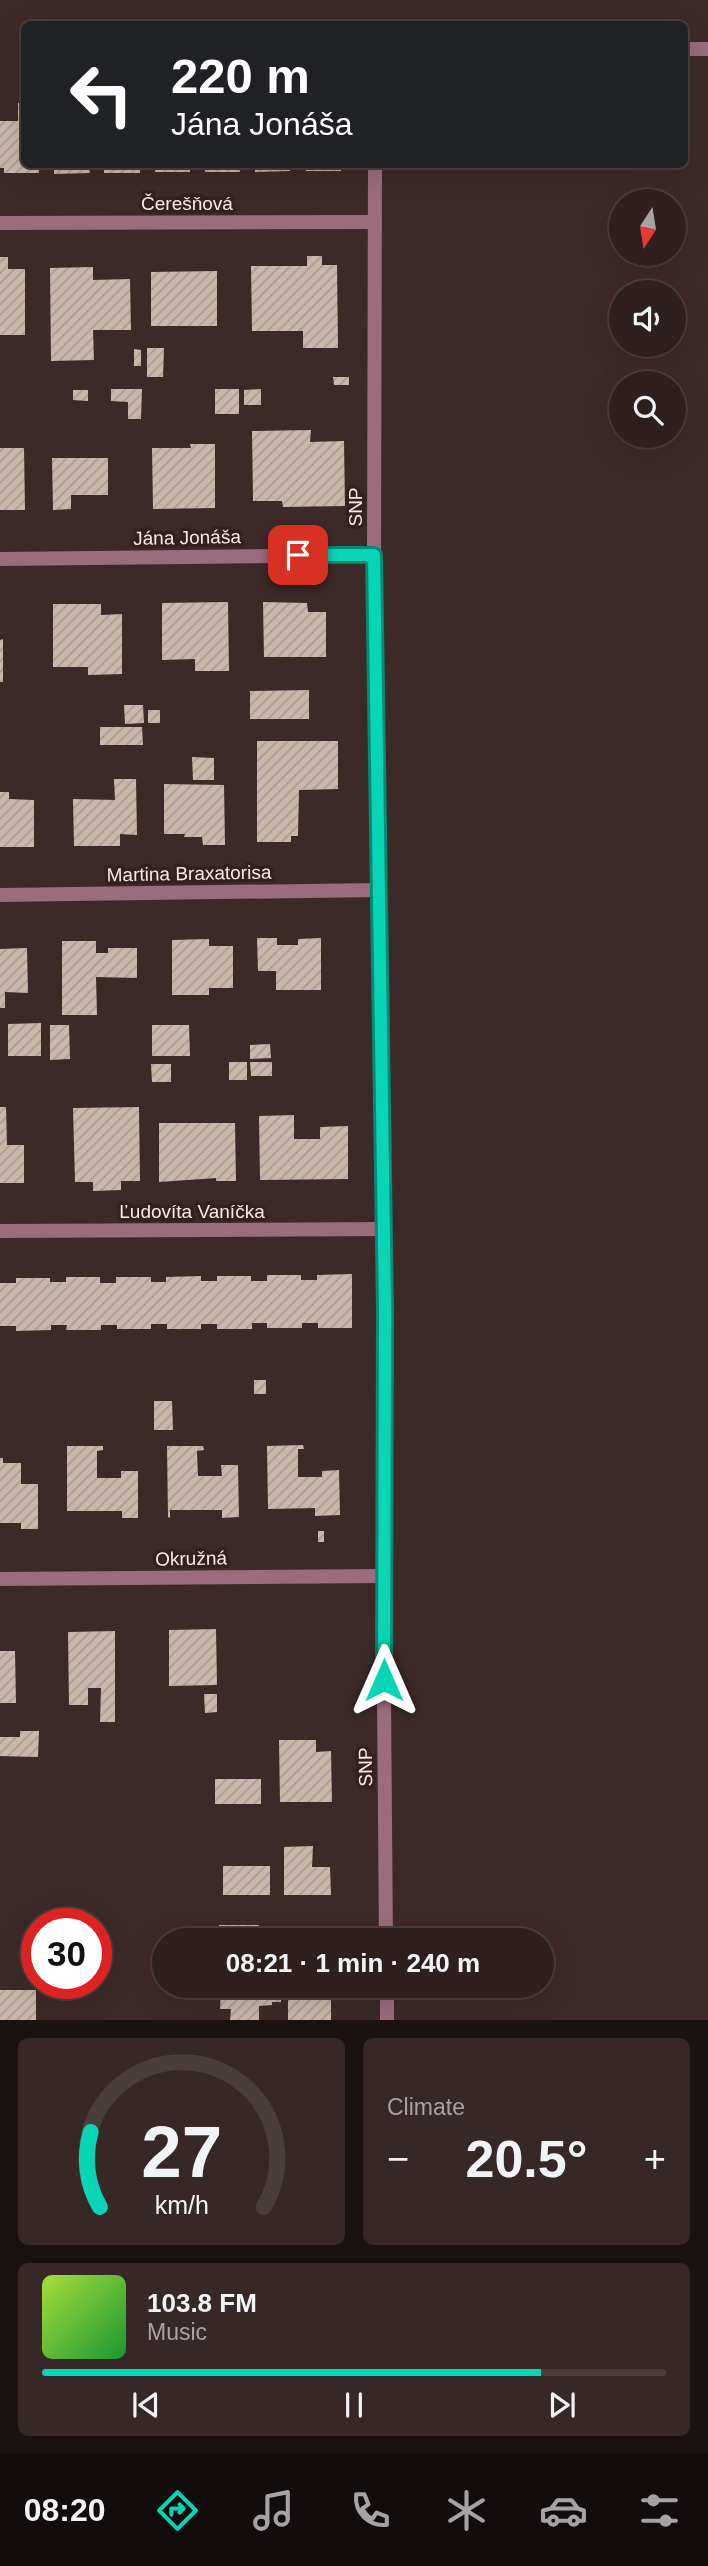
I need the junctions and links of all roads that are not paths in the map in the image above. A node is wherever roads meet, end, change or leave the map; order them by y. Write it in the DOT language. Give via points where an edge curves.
graph roads {
  1 [pos="688,49"];
  2 [pos="708,49"];
  3 [pos="375,168"];
  4 [pos="374,222"];
  5 [pos="0,223"];
  6 [pos="374,555"];
  7 [pos="0,559"];
  8 [pos="379,890"];
  9 [pos="0,895"];
  10 [pos="384,1229"];
  11 [pos="0,1231"];
  12 [pos="383,1576"];
  13 [pos="0,1579"];
  14 [pos="386,1928"];
  15 [pos="387,1998"];
  16 [pos="387,2020"];
  1 -- 2 [label="street"];
  3 -- 4 [label="street, SNP"];
  4 -- 5 [label="street, Čerešňová"];
  4 -- 6 [label="street, SNP"];
  6 -- 7 [label="street, Jána Jonáša"];
  6 -- 8 [label="street, SNP"];
  8 -- 9 [label="street, Martina Braxatorisa"];
  8 -- 10 [label="street, SNP"];
  10 -- 11 [label="street, Ľudovíta Vaníčka"];
  10 -- 12 [label="street, SNP"];
  12 -- 13 [label="street, Okružná"];
  12 -- 14 [label="street, SNP"];
  15 -- 16 [label="street"];
}
